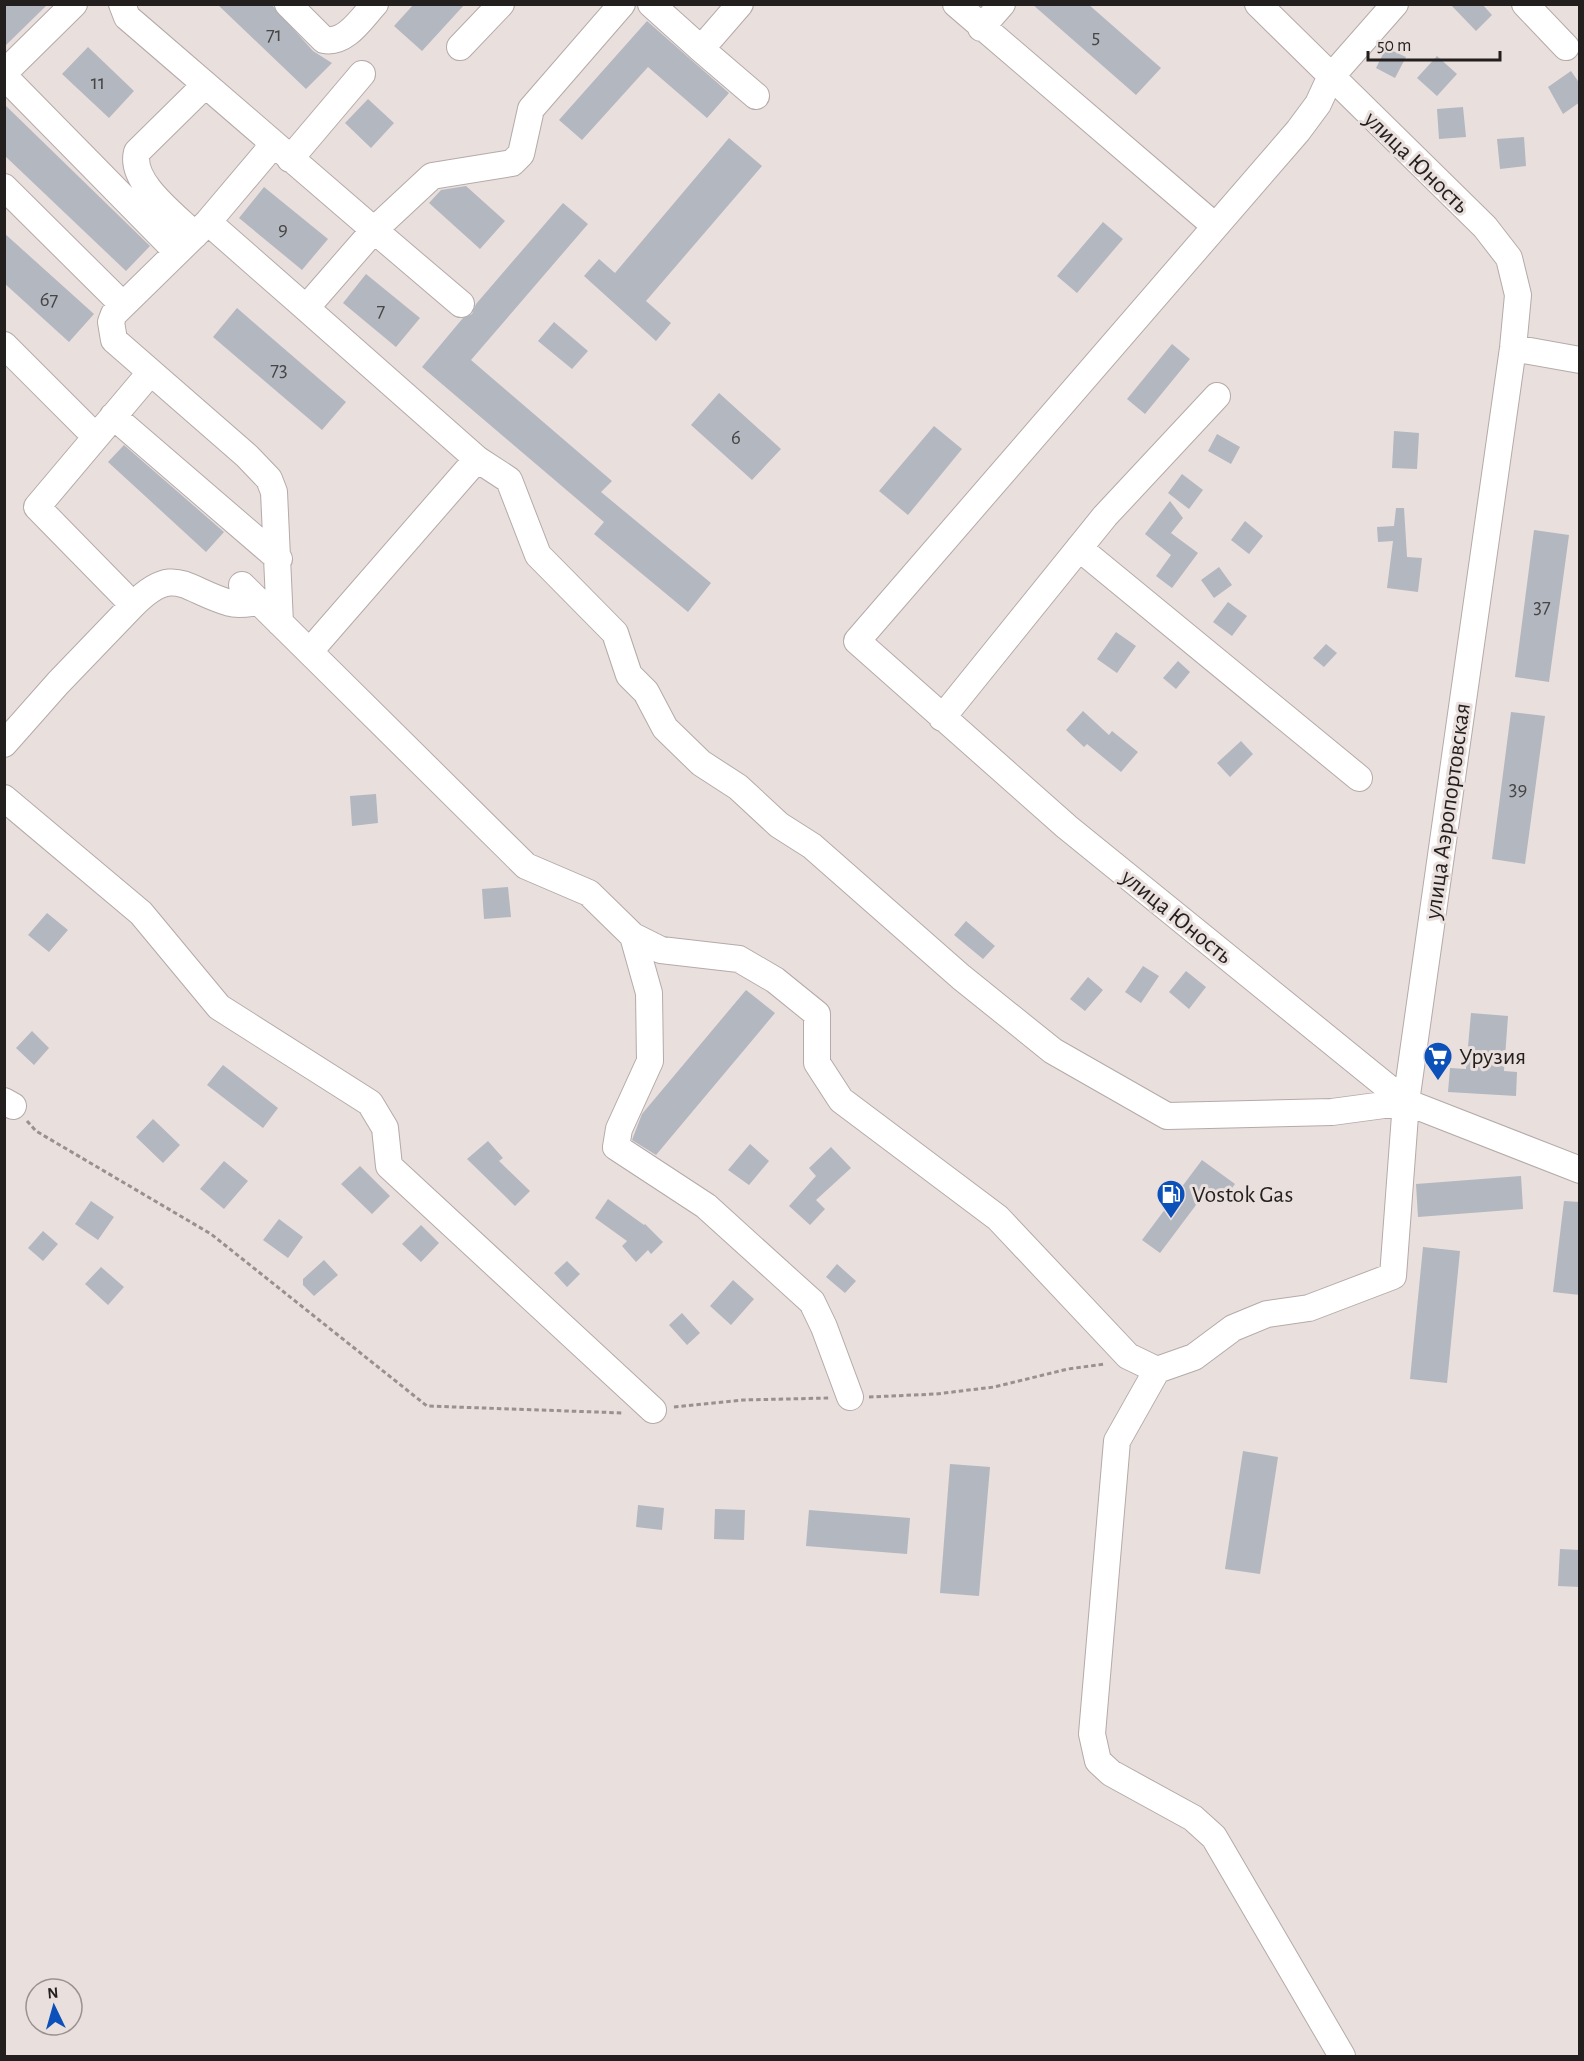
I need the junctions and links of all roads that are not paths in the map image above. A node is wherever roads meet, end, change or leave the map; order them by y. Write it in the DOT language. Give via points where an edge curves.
graph roads {
  1 [pos="74,4"];
  2 [pos="122,4"];
  3 [pos="288,4"];
  4 [pos="501,4"];
  5 [pos="622,4"];
  6 [pos="651,4"];
  7 [pos="740,4"];
  8 [pos="956,4"];
  9 [pos="1002,4"];
  10 [pos="1258,4"];
  11 [pos="1525,4"];
  12 [pos="1388,7"];
  13 [pos="362,9"];
  14 [pos="981,28"];
  15 [pos="460,47"];
  16 [pos="1566,47"];
  17 [pos="701,49"];
  18 [pos="362,74"];
  19 [pos="4,75"];
  20 [pos="1330,78"];
  21 [pos="205,85"];
  22 [pos="756,96"];
  23 [pos="281,152"];
  24 [pos="4,187"];
  25 [pos="1215,226"];
  26 [pos="374,230"];
  27 [pos="193,236"];
  28 [pos="461,304"];
  29 [pos="123,305"];
  30 [pos="306,308"];
  31 [pos="4,345"];
  32 [pos="1513,348"];
  33 [pos="1580,360"];
  34 [pos="150,373"];
  35 [pos="1217,396"];
  36 [pos="113,416"];
  37 [pos="95,436"];
  38 [pos="477,459"];
  39 [pos="1079,548"];
  40 [pos="279,559"];
  41 [pos="133,605"];
  42 [pos="280,623"];
  43 [pos="310,651"];
  44 [pos="946,722"];
  45 [pos="4,744"];
  46 [pos="1359,778"];
  47 [pos="4,798"];
  48 [pos="633,936"];
  49 [pos="1406,1102"];
  50 [pos="1580,1170"];
  51 [pos="1157,1370"];
  52 [pos="850,1397"];
  53 [pos="652,1410"];
  54 [pos="1342,2056"];
  1 -- 19 [label="street"];
  2 -- 21 [label="street" via="127,16"];
  3 -- 13 [label="street" via="324,40 332,42 342,38"];
  4 -- 15 [label="street"];
  5 -- 26 [label="street" via="531,110 521,154 512,163 432,176"];
  6 -- 17 [label="street"];
  7 -- 17 [label="street"];
  8 -- 14 [label="street"];
  9 -- 14 [label="street"];
  10 -- 20 [label="street, улица Юность"];
  11 -- 16 [label="street"];
  12 -- 20 [label="street"];
  14 -- 25 [label="street"];
  17 -- 22 [label="street"];
  18 -- 23 [label="street"];
  19 -- 27 [label="street"];
  20 -- 25 [label="street" via="1318,104 1298,131"];
  20 -- 32 [label="street, улица Юность" via="1485,226 1509,258 1518,295"];
  21 -- 23 [label="street"];
  21 -- 27 [label="street" via="137,152 135,161 142,182"];
  23 -- 26 [label="street"];
  23 -- 27 [label="street"];
  24 -- 29 [label="street"];
  25 -- 44 [label="street, улица Юность" via="857,641"];
  26 -- 28 [label="street"];
  26 -- 30 [label="street"];
  27 -- 29 [label="street"];
  27 -- 30 [label="street"];
  29 -- 34 [label="street" via="111,322 114,340"];
  30 -- 38 [label="street"];
  31 -- 37 [label="street"];
  32 -- 33 [label="street"];
  32 -- 49 [label="street, улица Аэропортовская"];
  34 -- 36 [label="street"];
  34 -- 40 [label="street" via="248,456 269,480 274,492"];
  35 -- 39 [label="street"];
  36 -- 37 [label="street"];
  36 -- 40 [label="street"];
  37 -- 41 [label="street" via="37,507"];
  38 -- 43 [label="street"];
  38 -- 49 [label="street" via="509,480 538,555 615,633 630,675 646,692 665,728 700,763 738,787 779,825 812,846 961,977 1053,1051 1167,1116 1332,1112"];
  39 -- 44 [label="street"];
  39 -- 46 [label="street"];
  40 -- 42 [label="street"];
  41 -- 42 [label="street" via="150,588 178,583 233,604 250,593"];
  41 -- 45 [label="street"];
  42 -- 43 [label="street"];
  43 -- 48 [label="street" via="526,866 589,893"];
  44 -- 49 [label="street, улица Юность" via="1067,827"];
  47 -- 53 [label="street" via="141,913 219,1007 370,1103 385,1128 389,1166"];
  48 -- 51 [label="street" via="661,951 739,959 775,980 817,1014 817,1063 841,1100 998,1218 1128,1356"];
  48 -- 52 [label="street" via="649,993 650,1061 619,1130 616,1147 706,1206 812,1302"];
  49 -- 50 [label="street"];
  49 -- 51 [label="street, улица Аэропортовская" via="1393,1276 1309,1308 1267,1314 1233,1328 1194,1357"];
  51 -- 54 [label="street" via="1117,1441 1093,1750 1111,1773 1193,1818 1214,1837"];
}
